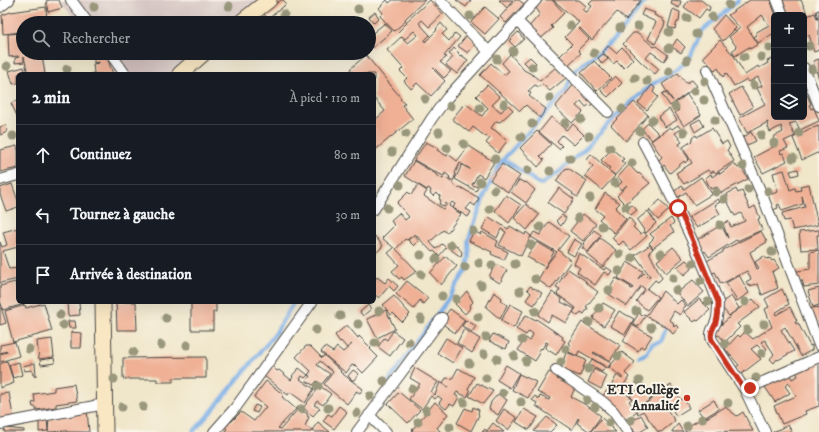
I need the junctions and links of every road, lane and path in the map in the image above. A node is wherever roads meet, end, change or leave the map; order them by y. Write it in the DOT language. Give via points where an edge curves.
graph roads {
  1 [pos="8,0"];
  2 [pos="72,0"];
  3 [pos="269,0"];
  4 [pos="440,0"];
  5 [pos="536,0"];
  6 [pos="777,0"];
  7 [pos="0,7"];
  8 [pos="782,12"];
  9 [pos="83,16"];
  10 [pos="249,16"];
  11 [pos="518,21"];
  12 [pos="489,52"];
  13 [pos="115,60"];
  14 [pos="196,60"];
  15 [pos="707,70"];
  16 [pos="124,72"];
  17 [pos="182,72"];
  18 [pos="807,76"];
  19 [pos="819,106"];
  20 [pos="608,112"];
  21 [pos="643,142"];
  22 [pos="16,176"];
  23 [pos="0,180"];
  24 [pos="376,206"];
  25 [pos="103,304"];
  26 [pos="311,304"];
  27 [pos="442,318"];
  28 [pos="819,345"];
  29 [pos="819,357"];
  30 [pos="556,370"];
  31 [pos="745,390"];
  32 [pos="105,404"];
  33 [pos="369,415"];
  34 [pos="0,424"];
  35 [pos="105,432"];
  36 [pos="214,432"];
  37 [pos="357,432"];
  38 [pos="386,432"];
  39 [pos="628,432"];
  40 [pos="765,432"];
  1 -- 7 [label="street"];
  2 -- 9 [label="street"];
  3 -- 10 [label="main road"];
  4 -- 12 [label="street"];
  5 -- 11 [label="street"];
  6 -- 8 [label="street"];
  11 -- 12 [label="street"];
  11 -- 20 [label="street"];
  12 -- 24 [label="street" via="432,118"];
  13 -- 16 [label="street"];
  14 -- 17 [label="main road"];
  15 -- 28 [label="street" via="763,196"];
  18 -- 19 [label="street"];
  21 -- 31 [label="street" via="678,208 718,302 716,321 710,334 712,340"];
  22 -- 23 [label="street"];
  25 -- 32 [label="main road"];
  26 -- 36 [label="street" via="236,407"];
  27 -- 33 [label="street"];
  29 -- 31 [label="street"];
  30 -- 39 [label="street" via="603,402"];
  31 -- 40 [label="street"];
  32 -- 34 [label="street"];
  32 -- 35 [label="main road"];
  33 -- 37 [label="street"];
  33 -- 38 [label="street"];
}
